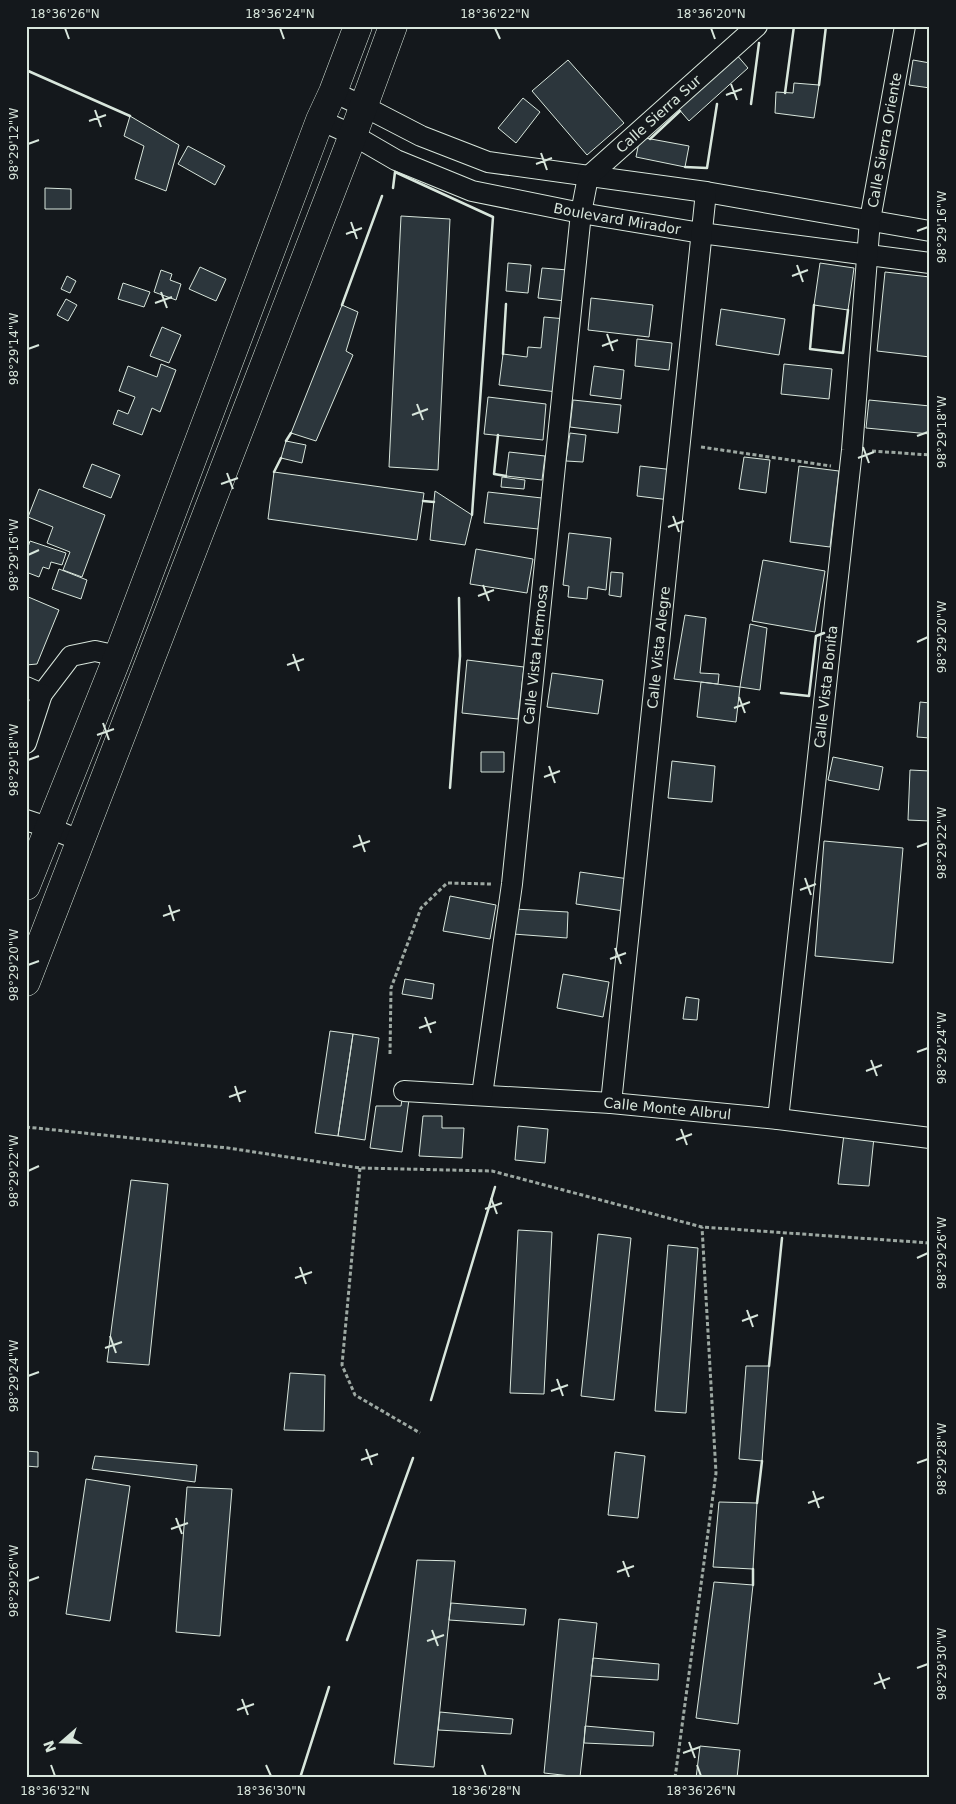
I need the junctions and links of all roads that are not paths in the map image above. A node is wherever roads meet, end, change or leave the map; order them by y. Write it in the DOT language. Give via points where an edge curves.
graph roads {
  1 [pos="358,26"];
  2 [pos="393,26"];
  3 [pos="756,26"];
  4 [pos="906,26"];
  5 [pos="333,92"];
  6 [pos="363,106"];
  7 [pos="320,120"];
  8 [pos="353,135"];
  9 [pos="588,177"];
  10 [pos="706,192"];
  11 [pos="581,213"];
  12 [pos="870,220"];
  13 [pos="930,231"];
  14 [pos="701,233"];
  15 [pos="866,254"];
  16 [pos="930,263"];
  17 [pos="118,656"];
  18 [pos="34,691"];
  19 [pos="26,743"];
  20 [pos="38,824"];
  21 [pos="81,841"];
  22 [pos="26,886"];
  23 [pos="26,982"];
  24 [pos="404,1091"];
  25 [pos="482,1096"];
  26 [pos="610,1103"];
  27 [pos="778,1119"];
  28 [pos="930,1138"];
  1 -- 5 [label="main road"];
  2 -- 6 [label="main road"];
  3 -- 9 [label="street, Calle Sierra Sur"];
  4 -- 12 [label="street, Calle Sierra Oriente"];
  5 -- 6 [label="street"];
  5 -- 7 [label="main road"];
  6 -- 8 [label="main road"];
  6 -- 9 [label="street" via="421,136 488,162"];
  7 -- 8 [label="street, Boulevard Mirador"];
  7 -- 17 [label="main road"];
  8 -- 11 [label="street, Boulevard Mirador" via="396,160 472,191"];
  8 -- 21 [label="main road"];
  9 -- 10 [label="street"];
  9 -- 11 [label="street"];
  10 -- 12 [label="street"];
  10 -- 14 [label="street, Calle Vista Alegre"];
  11 -- 14 [label="street, Boulevard Mirador"];
  11 -- 25 [label="street, Calle Vista Hermosa" via="512,884"];
  12 -- 13 [label="street"];
  12 -- 15 [label="street, Calle Sierra Oriente"];
  14 -- 15 [label="street, Boulevard Mirador"];
  14 -- 26 [label="street, Calle Vista Alegre"];
  15 -- 16 [label="street, Boulevard Mirador"];
  15 -- 27 [label="street, Calle Vista Bonita" via="850,460"];
  17 -- 18 [label="street" via="95,651 72,656"];
  17 -- 20 [label="main road"];
  18 -- 19 [label="street"];
  20 -- 21 [label="street"];
  20 -- 22 [label="main road"];
  21 -- 23 [label="main road"];
  24 -- 25 [label="street, Calle Monte Albrul"];
  25 -- 26 [label="street, Calle Monte Albrul"];
  26 -- 27 [label="street, Calle Monte Albrul"];
  27 -- 28 [label="street, Calle Monte Albrul"];
}
